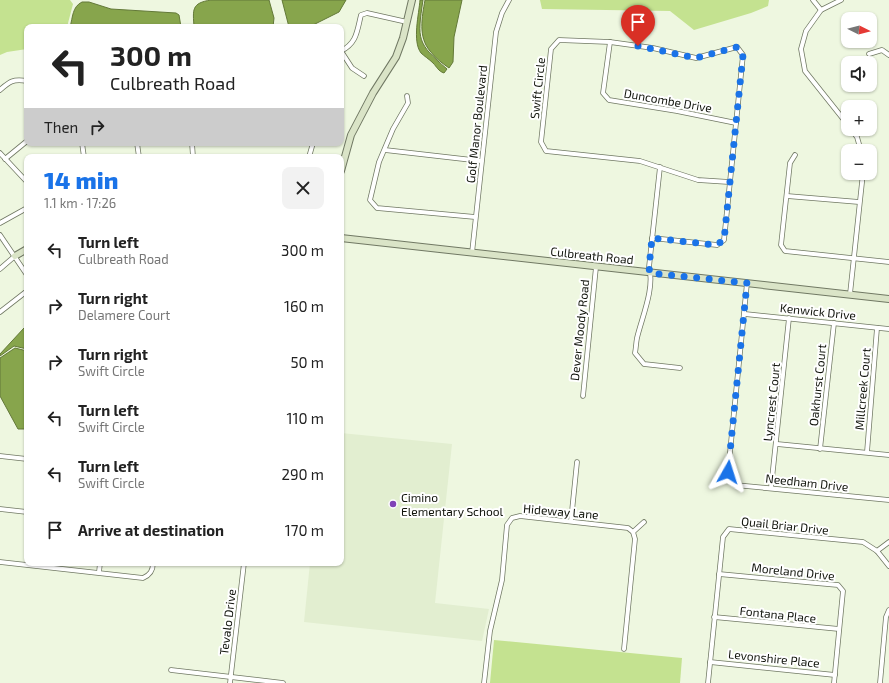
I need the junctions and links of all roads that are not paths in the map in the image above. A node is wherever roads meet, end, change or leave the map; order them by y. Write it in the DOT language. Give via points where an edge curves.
graph roads {
  1 [pos="412,0"];
  2 [pos="509,0"];
  3 [pos="813,0"];
  4 [pos="841,0"];
  5 [pos="821,10"];
  6 [pos="408,22"];
  7 [pos="610,42"];
  8 [pos="344,50"];
  9 [pos="869,54"];
  10 [pos="889,55"];
  11 [pos="344,56"];
  12 [pos="364,76"];
  13 [pos="24,81"];
  14 [pos="0,90"];
  15 [pos="408,96"];
  16 [pos="841,116"];
  17 [pos="736,123"];
  18 [pos="24,143"];
  19 [pos="385,150"];
  20 [pos="0,153"];
  21 [pos="795,155"];
  22 [pos="5,159"];
  23 [pos="344,160"];
  24 [pos="481,161"];
  25 [pos="660,167"];
  26 [pos="24,179"];
  27 [pos="862,180"];
  28 [pos="729,182"];
  29 [pos="786,196"];
  30 [pos="859,202"];
  31 [pos="24,210"];
  32 [pos="476,217"];
  33 [pos="0,223"];
  34 [pos="0,235"];
  35 [pos="344,238"];
  36 [pos="652,238"];
  37 [pos="24,251"];
  38 [pos="472,253"];
  39 [pos="15,256"];
  40 [pos="854,258"];
  41 [pos="889,262"];
  42 [pos="0,265"];
  43 [pos="596,267"];
  44 [pos="0,269"];
  45 [pos="24,270"];
  46 [pos="650,273"];
  47 [pos="747,283"];
  48 [pos="24,293"];
  49 [pos="850,294"];
  50 [pos="889,299"];
  51 [pos="0,312"];
  52 [pos="745,314"];
  53 [pos="789,318"];
  54 [pos="834,323"];
  55 [pos="877,328"];
  56 [pos="889,329"];
  57 [pos="680,368"];
  58 [pos="583,396"];
  59 [pos="777,444"];
  60 [pos="820,449"];
  61 [pos="867,452"];
  62 [pos="889,455"];
  63 [pos="0,456"];
  64 [pos="24,459"];
  65 [pos="577,462"];
  66 [pos="771,488"];
  67 [pos="889,500"];
  68 [pos="0,510"];
  69 [pos="24,512"];
  70 [pos="571,521"];
  71 [pos="644,522"];
  72 [pos="633,532"];
  73 [pos="889,542"];
  74 [pos="877,552"];
  75 [pos="0,562"];
  76 [pos="24,564"];
  77 [pos="40,566"];
  78 [pos="100,566"];
  79 [pos="153,566"];
  80 [pos="244,566"];
  81 [pos="889,566"];
  82 [pos="99,572"];
  83 [pos="719,574"];
  84 [pos="889,610"];
  85 [pos="714,618"];
  86 [pos="839,630"];
  87 [pos="624,649"];
  88 [pos="710,662"];
  89 [pos="171,670"];
  90 [pos="835,675"];
  91 [pos="230,678"];
  92 [pos="230,683"];
  93 [pos="283,683"];
  94 [pos="484,683"];
  95 [pos="708,683"];
  96 [pos="834,683"];
  97 [pos="880,683"];
  1 -- 6 [label="street"];
  2 -- 24 [label="street, Golf Manor Boulevard" via="496,32"];
  3 -- 5 [label="street"];
  4 -- 5 [label="street"];
  5 -- 16 [label="street" via="806,31 802,43 805,71"];
  6 -- 8 [label="street" via="367,12 361,15 354,40"];
  6 -- 23 [label="street" via="396,57 373,92 351,135"];
  7 -- 17 [label="street, Duncombe Drive" via="604,93 608,100"];
  7 -- 17 [label="street, Swift Circle" via="696,58 737,47 743,55"];
  7 -- 25 [label="street, Swift Circle" via="559,40 551,49 541,142 546,151 640,161"];
  9 -- 10 [label="street" via="882,50"];
  11 -- 12 [label="street" via="352,68"];
  13 -- 14 [label="street" via="8,83"];
  15 -- 19 [label="street" via="408,103 393,129"];
  17 -- 28 [label="street, Swift Circle"];
  18 -- 22 [label="street"];
  19 -- 24 [label="street"];
  19 -- 32 [label="street" via="379,162 370,200 377,208"];
  20 -- 22 [label="street"];
  21 -- 29 [label="street" via="790,162"];
  22 -- 26 [label="street"];
  24 -- 32 [label="street, Golf Manor Boulevard"];
  25 -- 28 [label="street, Swift Circle" via="698,180"];
  25 -- 36 [label="street"];
  27 -- 30 [label="street"];
  28 -- 36 [label="street, Swift Circle" via="724,240 716,245"];
  29 -- 30 [label="street"];
  29 -- 40 [label="street" via="781,245 786,251"];
  30 -- 40 [label="street"];
  31 -- 33 [label="street"];
  32 -- 38 [label="street, Golf Manor Boulevard"];
  34 -- 39 [label="street"];
  35 -- 38 [label="street, Culbreath Road"];
  36 -- 46 [label="street"];
  37 -- 39 [label="street"];
  38 -- 43 [label="street, Culbreath Road"];
  39 -- 42 [label="street"];
  39 -- 44 [label="street"];
  39 -- 45 [label="street"];
  40 -- 41 [label="street"];
  40 -- 49 [label="street"];
  43 -- 46 [label="street, Culbreath Road"];
  43 -- 58 [label="street, Dever Moody Road"];
  46 -- 47 [label="street, Culbreath Road"];
  46 -- 57 [label="street" via="648,303 636,338 635,353 644,364"];
  47 -- 49 [label="street, Culbreath Road"];
  47 -- 52 [label="street, Needham Drive"];
  48 -- 51 [label="street"];
  49 -- 50 [label="street, Culbreath Road"];
  52 -- 53 [label="street, Kenwick Drive"];
  52 -- 66 [label="street, Needham Drive" via="728,472 735,484"];
  53 -- 54 [label="street, Kenwick Drive"];
  53 -- 59 [label="street, Lyncrest Court"];
  54 -- 55 [label="street, Kenwick Drive"];
  54 -- 60 [label="street, Oakhurst Court"];
  55 -- 56 [label="street, Kenwick Drive"];
  55 -- 61 [label="street, Millcreek Court"];
  59 -- 60 [label="street"];
  59 -- 66 [label="street, Lyncrest Court"];
  60 -- 61 [label="street"];
  61 -- 62 [label="street"];
  63 -- 64 [label="street"];
  65 -- 70 [label="street"];
  66 -- 67 [label="street, Needham Drive"];
  68 -- 69 [label="street"];
  70 -- 72 [label="street, Hideway Lane" via="628,528"];
  70 -- 94 [label="street, Hideway Lane" via="520,516 512,518 508,525 502,580 490,630"];
  71 -- 72 [label="street"];
  72 -- 87 [label="street" via="635,539"];
  73 -- 74 [label="street"];
  74 -- 81 [label="street, Quail Briar Drive"];
  74 -- 83 [label="street, Quail Briar Drive" via="863,542 729,529 723,537"];
  75 -- 76 [label="street"];
  77 -- 82 [label="street"];
  78 -- 82 [label="street"];
  79 -- 82 [label="street" via="149,575 143,578"];
  80 -- 91 [label="street, Tevalo Drive"];
  83 -- 85 [label="street, Quail Briar Drive"];
  83 -- 86 [label="street, Moreland Drive" via="838,585 843,591"];
  84 -- 97 [label="street" via="886,617"];
  85 -- 86 [label="street, Fontana Place"];
  85 -- 88 [label="street, Quail Briar Drive"];
  86 -- 90 [label="street, Moreland Drive"];
  88 -- 90 [label="street, Levonshire Place"];
  88 -- 95 [label="street, Quail Briar Drive"];
  89 -- 91 [label="street"];
  90 -- 96 [label="street, Moreland Drive"];
  91 -- 92 [label="street, Tevalo Drive"];
  91 -- 93 [label="street"];
}
